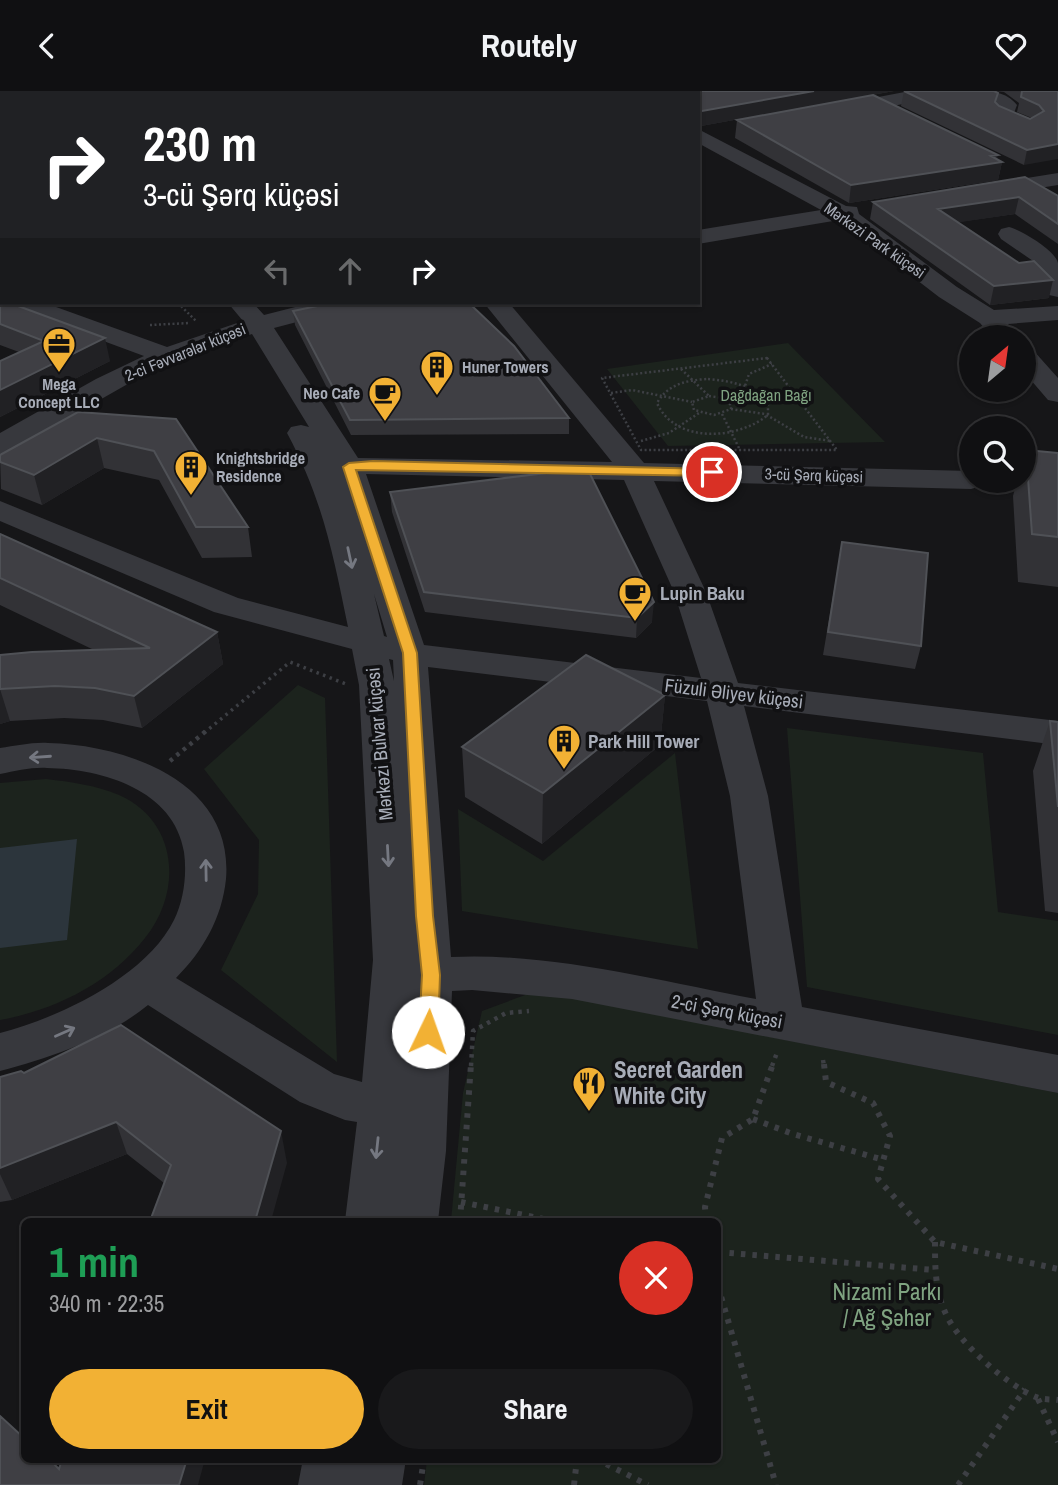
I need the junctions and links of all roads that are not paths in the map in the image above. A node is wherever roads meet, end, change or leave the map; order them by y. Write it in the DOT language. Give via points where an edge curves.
graph roads {
  1 [pos="842,91"];
  2 [pos="939,91"];
  3 [pos="982,91"];
  4 [pos="875,103"];
  5 [pos="821,113"];
  6 [pos="900,115"];
  7 [pos="1028,126"];
  8 [pos="726,131"];
  9 [pos="700,135"];
  10 [pos="700,136"];
  11 [pos="1013,169"];
  12 [pos="1048,180"];
  13 [pos="958,195"];
  14 [pos="1058,195"];
  15 [pos="868,209"];
  16 [pos="843,213"];
  17 [pos="1009,235"];
  18 [pos="700,237"];
  19 [pos="1056,277"];
  20 [pos="28,305"];
  21 [pos="222,305"];
  22 [pos="328,305"];
  23 [pos="498,305"];
  24 [pos="1058,313"];
  25 [pos="246,318"];
  26 [pos="989,318"];
  27 [pos="995,325"];
  28 [pos="167,356"];
  29 [pos="1036,369"];
  30 [pos="1058,394"];
  31 [pos="0,445"];
  32 [pos="628,452"];
  33 [pos="335,469"];
  34 [pos="959,479"];
  35 [pos="0,510"];
  36 [pos="367,642"];
  37 [pos="410,653"];
  38 [pos="723,692"];
  39 [pos="1058,733"];
  40 [pos="0,761"];
  41 [pos="412,976"];
  42 [pos="147,982"];
  43 [pos="780,1035"];
  44 [pos="0,1052"];
  45 [pos="1058,1074"];
  46 [pos="382,1105"];
  47 [pos="370,1218"];
  48 [pos="413,1218"];
  49 [pos="331,1463"];
  50 [pos="376,1463"];
  51 [pos="327,1485"];
  52 [pos="373,1485"];
  1 -- 4 [label="street"];
  2 -- 4 [label="street"];
  3 -- 7 [label="street" via="1008,105 1004,115"];
  4 -- 5 [label="street"];
  4 -- 6 [label="street"];
  8 -- 9 [label="street"];
  10 -- 16 [label="street, Mərkəzi Park küçəsi"];
  11 -- 12 [label="street"];
  12 -- 13 [label="street"];
  12 -- 14 [label="street"];
  15 -- 16 [label="street"];
  16 -- 18 [label="street"];
  16 -- 26 [label="street, Mərkəzi Park küçəsi"];
  17 -- 19 [label="street" via="1044,258"];
  20 -- 28 [label="street"];
  21 -- 25 [label="street, Mərkəzi Bulvar küçəsi"];
  22 -- 25 [label="street, 2-ci Fəvvarələr küçəsi"];
  23 -- 32 [label="street"];
  24 -- 26 [label="street"];
  25 -- 28 [label="street, 2-ci Fəvvarələr küçəsi"];
  25 -- 33 [label="street, Mərkəzi Bulvar küçəsi"];
  26 -- 27 [label="street, Mərkəzi Park küçəsi"];
  28 -- 31 [label="street, 2-ci Fəvvarələr küçəsi"];
  29 -- 30 [label="street"];
  32 -- 33 [label="street, 3-cü Şərq küçəsi"];
  32 -- 34 [label="street, 3-cü Şərq küçəsi"];
  32 -- 38 [label="street" via="690,592"];
  33 -- 36 [label="street, Mərkəzi Bulvar küçəsi, one-way"];
  33 -- 37 [label="street, Mərkəzi Bulvar küçəsi"];
  35 -- 36 [label="street, Füzuli Əliyev küçəsi" via="226,605"];
  36 -- 37 [label="street, Füzuli Əliyev küçəsi"];
  36 -- 41 [label="street, Mərkəzi Bulvar küçəsi, one-way" via="377,685 396,960"];
  37 -- 38 [label="street, Füzuli Əliyev küçəsi"];
  37 -- 41 [label="street, Mərkəzi Bulvar küçəsi" via="425,916"];
  38 -- 39 [label="street, Füzuli Əliyev küçəsi"];
  38 -- 43 [label="street" via="749,796"];
  42 -- 40 [label="street, one-way" via="187,936 206,888 205,843 185,806 150,778 102,760 45,755"];
  41 -- 43 [label="street, 2-ci Şərq küçəsi" via="472,973 572,982"];
  41 -- 46 [label="street, Mərkəzi Bulvar küçəsi" via="391,1031"];
  41 -- 48 [label="street, Mərkəzi Bulvar küçəsi" via="422,1151"];
  44 -- 42 [label="street, one-way" via="41,1042 99,1017"];
  42 -- 46 [label="street" via="317,1088 345,1100"];
  43 -- 45 [label="street, 2-ci Şərq küçəsi"];
  46 -- 47 [label="street, Mərkəzi Bulvar küçəsi, one-way"];
  49 -- 51 [label="street"];
  50 -- 52 [label="street"];
}
